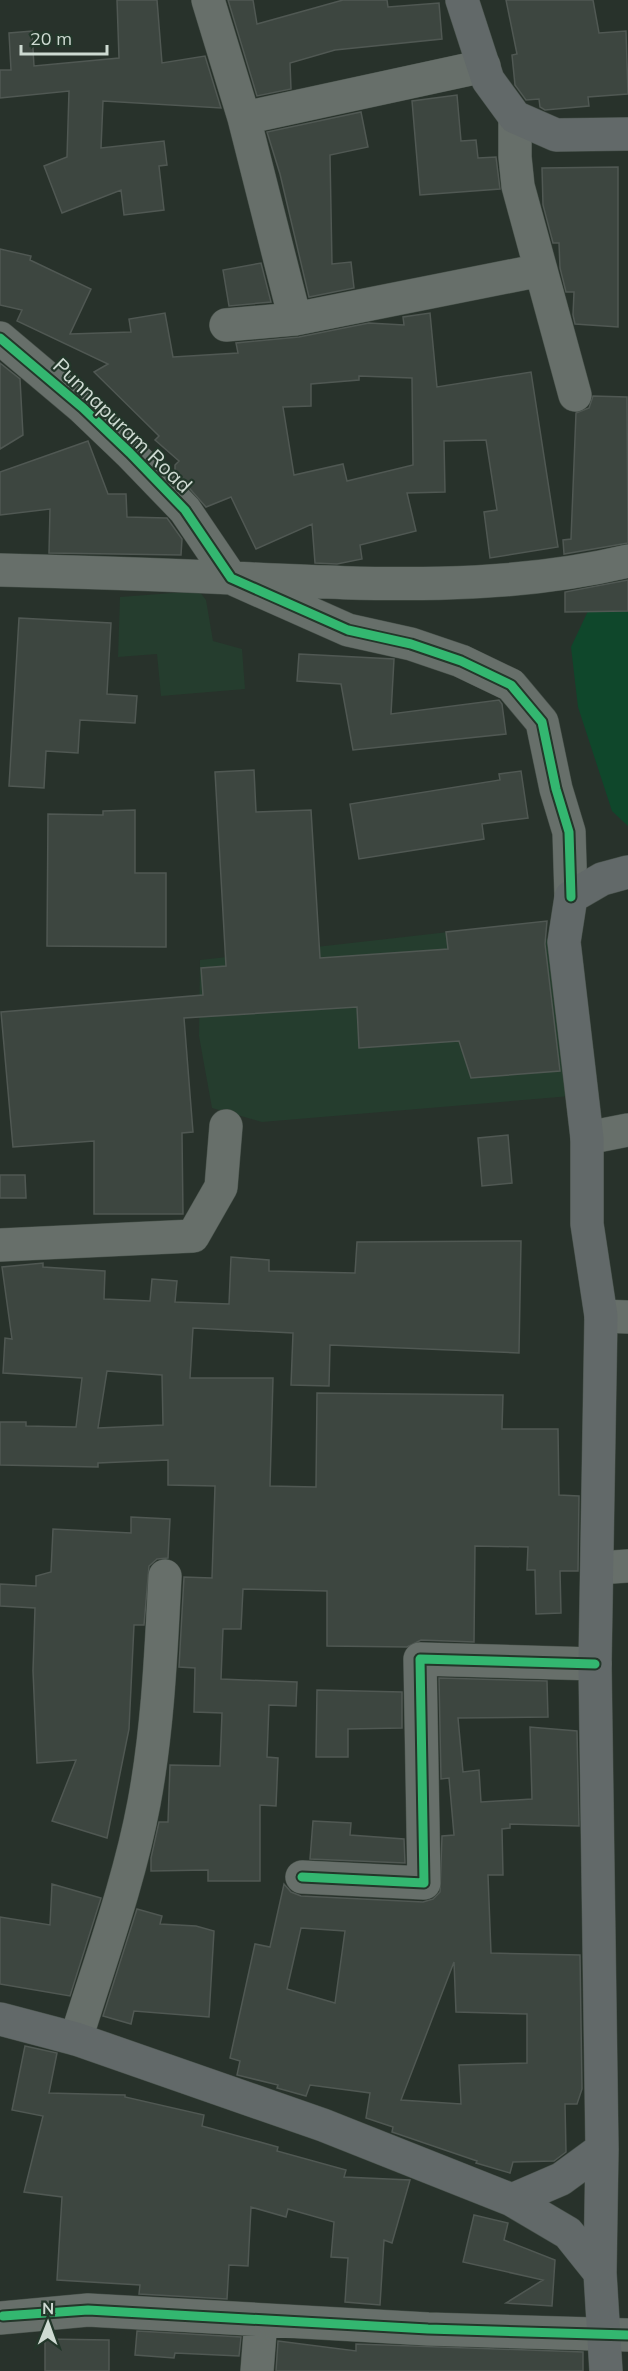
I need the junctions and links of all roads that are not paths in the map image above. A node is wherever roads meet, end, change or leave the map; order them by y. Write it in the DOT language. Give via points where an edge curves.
graph roads {
  1 [pos="208,0"];
  2 [pos="462,0"];
  3 [pos="484,66"];
  4 [pos="515,117"];
  5 [pos="244,118"];
  6 [pos="628,134"];
  7 [pos="541,270"];
  8 [pos="295,319"];
  9 [pos="226,326"];
  10 [pos="0,338"];
  11 [pos="574,395"];
  12 [pos="628,561"];
  13 [pos="0,570"];
  14 [pos="231,578"];
  15 [pos="628,872"];
  16 [pos="571,897"];
  17 [pos="226,1126"];
  18 [pos="628,1130"];
  19 [pos="587,1138"];
  20 [pos="0,1245"];
  21 [pos="614,1317"];
  22 [pos="613,1567"];
  23 [pos="165,1576"];
  24 [pos="595,1664"];
  25 [pos="302,1877"];
  26 [pos="0,2019"];
  27 [pos="76,2039"];
  28 [pos="602,2149"];
  29 [pos="512,2199"];
  30 [pos="600,2273"];
  31 [pos="2,2317"];
  32 [pos="261,2320"];
  33 [pos="616,2335"];
  34 [pos="257,2371"];
  35 [pos="606,2371"];
  1 -- 5 [label="street"];
  2 -- 3 [label="main road"];
  3 -- 4 [label="main road" via="488,80"];
  3 -- 5 [label="street"];
  4 -- 6 [label="main road" via="556,135"];
  4 -- 7 [label="street" via="518,186"];
  5 -- 8 [label="street"];
  7 -- 8 [label="street"];
  7 -- 11 [label="street"];
  8 -- 9 [label="street"];
  10 -- 14 [label="street, Punnapuram Road" via="83,408 169,494"];
  12 -- 14 [label="street" via="520,579 380,584"];
  13 -- 14 [label="street"];
  14 -- 16 [label="street" via="348,630 411,644 461,661 511,685 542,722 569,832"];
  15 -- 16 [label="main road" via="602,879"];
  16 -- 19 [label="main road" via="564,942"];
  17 -- 20 [label="street" via="221,1187 194,1236"];
  18 -- 19 [label="street"];
  19 -- 21 [label="main road" via="587,1224"];
  21 -- 22 [label="main road"];
  22 -- 24 [label="main road"];
  23 -- 27 [label="street" via="159,1704 144,1803 129,1871"];
  24 -- 25 [label="street" via="420,1659 424,1883"];
  24 -- 28 [label="main road"];
  26 -- 27 [label="main road"];
  27 -- 29 [label="main road" via="323,2125"];
  28 -- 29 [label="main road" via="561,2179"];
  28 -- 30 [label="main road"];
  29 -- 30 [label="main road" via="568,2233"];
  30 -- 33 [label="main road"];
  31 -- 32 [label="street" via="88,2310"];
  32 -- 33 [label="street"];
  32 -- 34 [label="street"];
  33 -- 35 [label="main road"];
}
